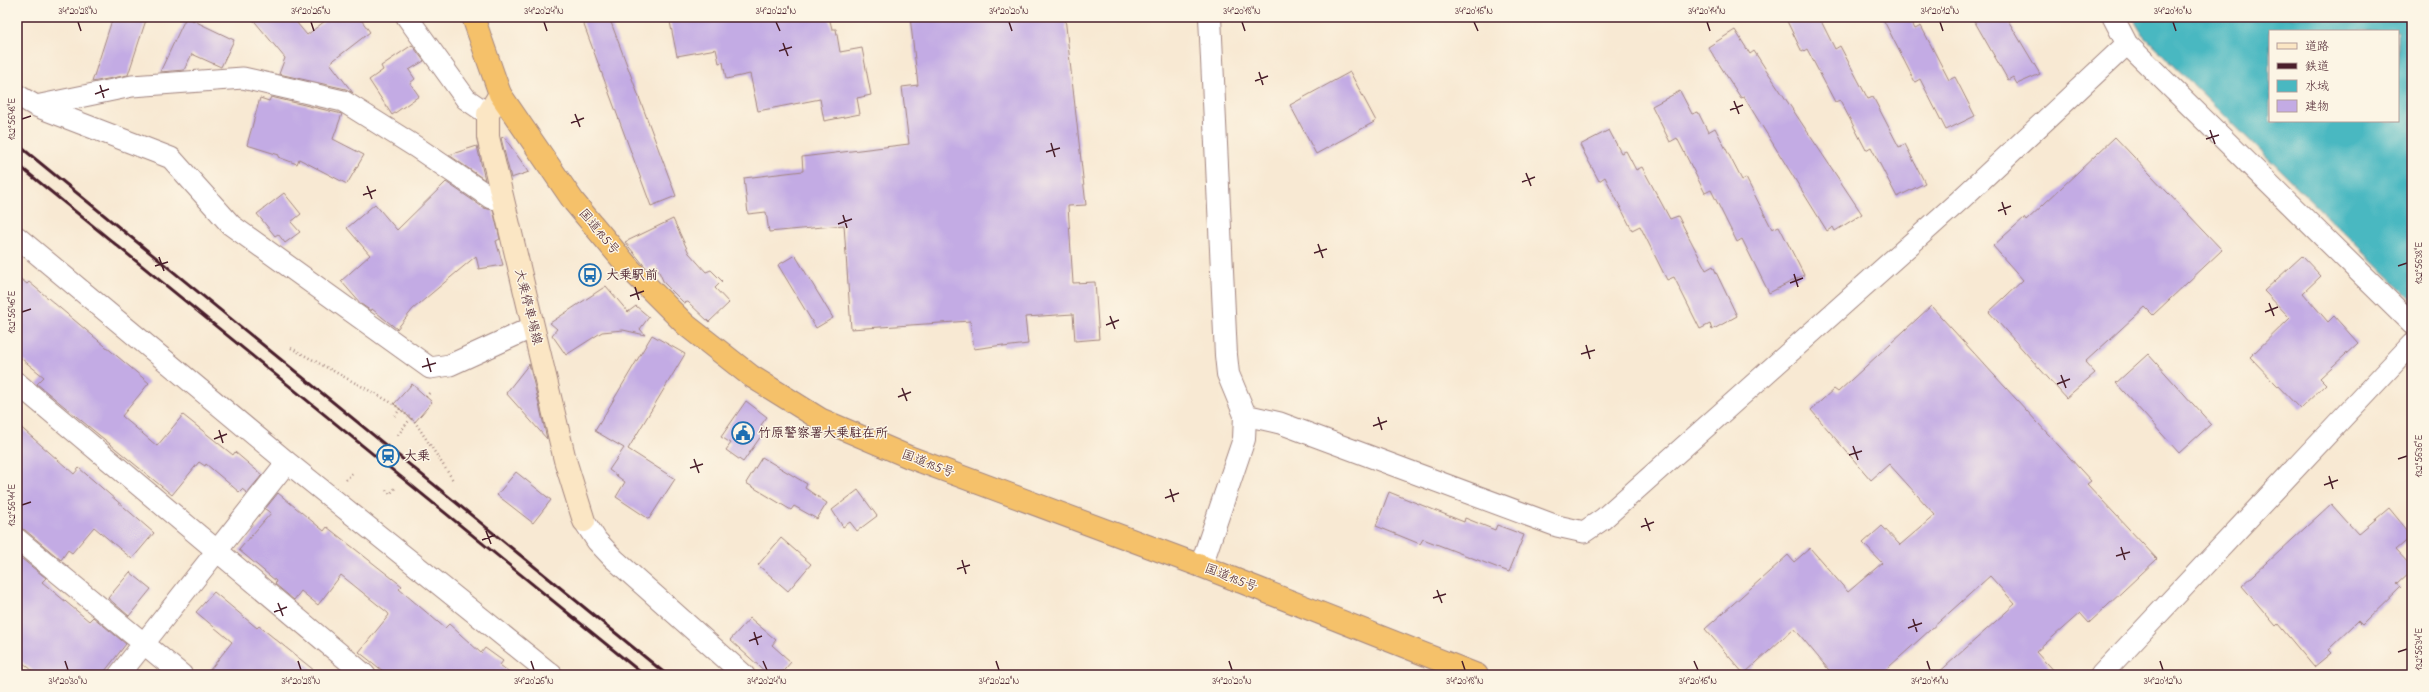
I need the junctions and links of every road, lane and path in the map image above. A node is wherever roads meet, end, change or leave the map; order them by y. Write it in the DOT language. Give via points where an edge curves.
graph roads {
  1 [pos="407,17"];
  2 [pos="473,17"];
  3 [pos="1210,17"];
  4 [pos="2113,17"];
  5 [pos="2127,44"];
  6 [pos="500,94"];
  7 [pos="17,95"];
  8 [pos="36,106"];
  9 [pos="488,114"];
  10 [pos="502,200"];
  11 [pos="17,236"];
  12 [pos="2412,324"];
  13 [pos="533,327"];
  14 [pos="2412,344"];
  15 [pos="291,348"];
  16 [pos="17,383"];
  17 [pos="400,409"];
  18 [pos="1245,415"];
  19 [pos="395,416"];
  20 [pos="411,418"];
  21 [pos="398,435"];
  22 [pos="287,462"];
  23 [pos="354,471"];
  24 [pos="453,480"];
  25 [pos="341,486"];
  26 [pos="395,488"];
  27 [pos="386,490"];
  28 [pos="584,521"];
  29 [pos="17,539"];
  30 [pos="217,553"];
  31 [pos="1200,566"];
  32 [pos="144,644"];
  33 [pos="119,675"];
  34 [pos="182,675"];
  35 [pos="365,675"];
  36 [pos="552,675"];
  37 [pos="744,675"];
  38 [pos="1477,675"];
  39 [pos="2101,675"];
  1 -- 9 [label="street" via="466,99"];
  2 -- 6 [label="highway, 国道185号"];
  3 -- 18 [label="street" via="1226,355 1228,374"];
  4 -- 5 [label="street"];
  5 -- 12 [label="street"];
  5 -- 18 [label="street" via="1960,200 1603,519 1584,532 1557,526 1280,423"];
  6 -- 9 [label="main road"];
  6 -- 31 [label="highway, 国道185号" via="574,202 630,269 686,325 751,376 820,418 902,454"];
  7 -- 8 [label="street"];
  8 -- 10 [label="street" via="132,86 244,78 343,101 491,198"];
  8 -- 13 [label="street" via="171,158 232,225 430,368 450,365"];
  9 -- 10 [label="main road, 大乗停車場線" via="488,137"];
  10 -- 13 [label="main road, 大乗停車場線"];
  11 -- 22 [label="street"];
  13 -- 28 [label="main road, 大乗停車場線" via="565,460"];
  14 -- 39 [label="street"];
  15 -- 17 [label="path"];
  16 -- 30 [label="street"];
  17 -- 19 [label="path"];
  17 -- 20 [label="path"];
  18 -- 31 [label="street" via="1244,439"];
  20 -- 21 [label="path"];
  20 -- 24 [label="path"];
  22 -- 30 [label="street"];
  22 -- 36 [label="street"];
  23 -- 25 [label="path"];
  26 -- 27 [label="path" via="390,494"];
  28 -- 37 [label="street" via="614,559"];
  29 -- 32 [label="street"];
  30 -- 32 [label="street"];
  30 -- 35 [label="street"];
  31 -- 38 [label="highway, 国道185号"];
  32 -- 33 [label="street"];
  32 -- 34 [label="street"];
}
